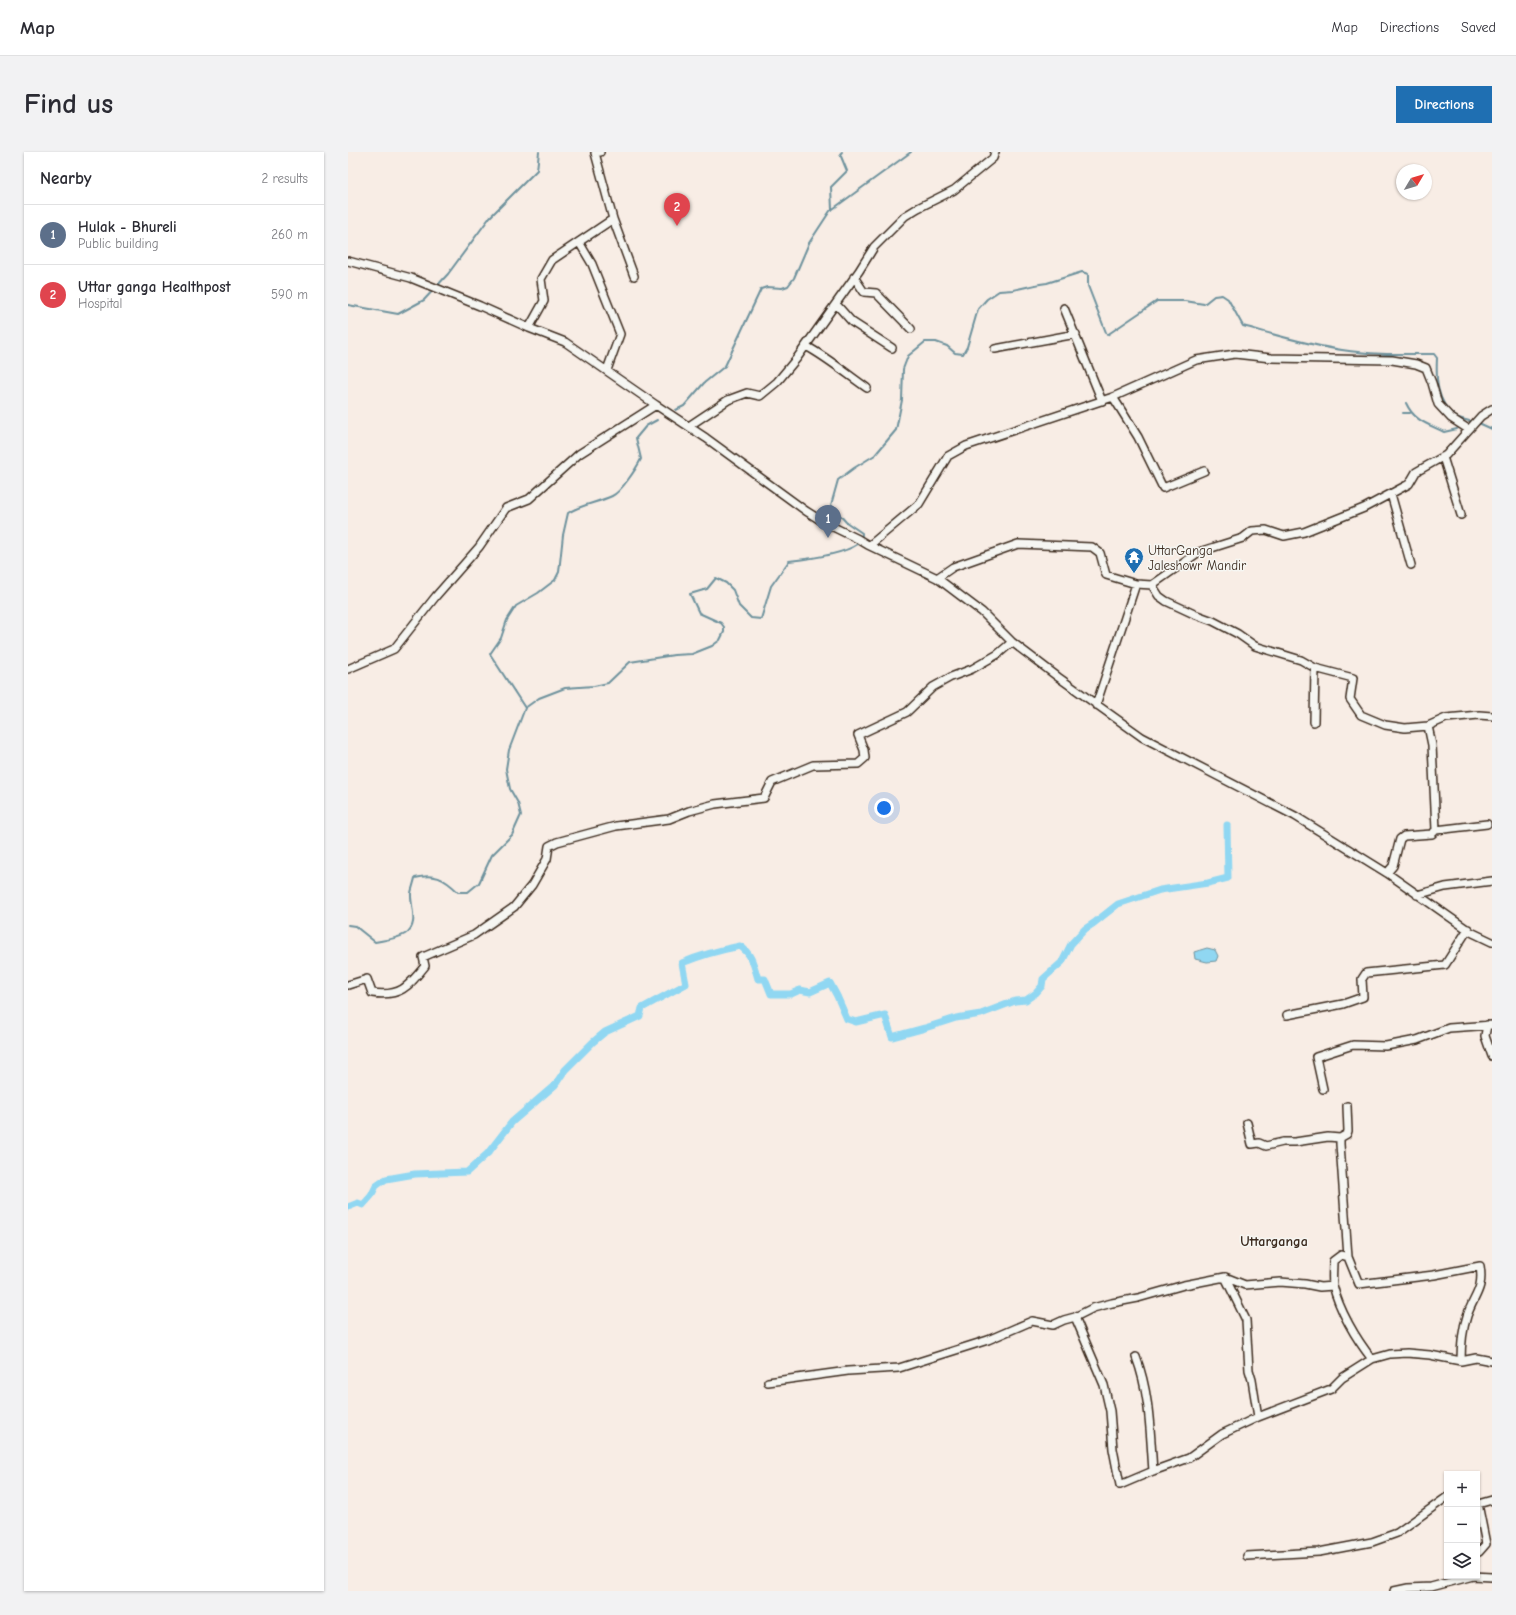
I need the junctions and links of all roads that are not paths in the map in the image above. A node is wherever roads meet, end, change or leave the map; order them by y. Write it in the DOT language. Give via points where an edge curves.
graph roads {
  1 [pos="596,152"];
  2 [pos="995,152"];
  3 [pos="614,219"];
  4 [pos="579,242"];
  5 [pos="348,261"];
  6 [pos="634,276"];
  7 [pos="854,278"];
  8 [pos="836,304"];
  9 [pos="1064,308"];
  10 [pos="529,328"];
  11 [pos="911,329"];
  12 [pos="1076,334"];
  13 [pos="806,346"];
  14 [pos="892,348"];
  15 [pos="995,349"];
  16 [pos="607,370"];
  17 [pos="867,388"];
  18 [pos="1113,397"];
  19 [pos="1102,401"];
  20 [pos="656,405"];
  21 [pos="1492,409"];
  22 [pos="689,426"];
  23 [pos="1470,427"];
  24 [pos="1443,457"];
  25 [pos="1204,471"];
  26 [pos="1390,494"];
  27 [pos="1461,515"];
  28 [pos="869,545"];
  29 [pos="1411,565"];
  30 [pos="937,578"];
  31 [pos="1136,584"];
  32 [pos="1152,585"];
  33 [pos="1012,642"];
  34 [pos="1315,668"];
  35 [pos="348,669"];
  36 [pos="1096,705"];
  37 [pos="1492,716"];
  38 [pos="1314,722"];
  39 [pos="1428,726"];
  40 [pos="1486,824"];
  41 [pos="1436,830"];
  42 [pos="1386,873"];
  43 [pos="1492,881"];
  44 [pos="1417,895"];
  45 [pos="1468,929"];
  46 [pos="1492,942"];
  47 [pos="348,985"];
  48 [pos="1287,1015"];
  49 [pos="1489,1025"];
  50 [pos="1492,1056"];
  51 [pos="1323,1089"];
  52 [pos="1347,1106"];
  53 [pos="1247,1123"];
  54 [pos="1340,1138"];
  55 [pos="1348,1256"];
  56 [pos="1225,1277"];
  57 [pos="1333,1286"];
  58 [pos="1075,1317"];
  59 [pos="1136,1357"];
  60 [pos="1372,1359"];
  61 [pos="1492,1361"];
  62 [pos="1461,1362"];
  63 [pos="768,1382"];
  64 [pos="1258,1417"];
  65 [pos="1153,1471"];
  66 [pos="1444,1499"];
  67 [pos="1492,1500"];
  68 [pos="1480,1503"];
  69 [pos="1478,1507"];
  70 [pos="1480,1550"];
  71 [pos="1247,1556"];
  72 [pos="1492,1577"];
  73 [pos="1394,1591"];
  1 -- 3 [label="street"];
  2 -- 7 [label="street" via="994,158 954,190 905,216 874,247"];
  3 -- 4 [label="street"];
  3 -- 6 [label="street"];
  4 -- 10 [label="street" via="552,260 541,279 544,301"];
  4 -- 16 [label="street" via="592,264 620,334"];
  5 -- 10 [label="street" via="411,278"];
  7 -- 8 [label="street"];
  7 -- 11 [label="street" via="864,292 876,293"];
  8 -- 13 [label="street"];
  8 -- 14 [label="street" via="852,322"];
  9 -- 12 [label="street"];
  10 -- 16 [label="street" via="565,342"];
  12 -- 15 [label="street"];
  12 -- 19 [label="street"];
  13 -- 17 [label="street" via="827,358"];
  13 -- 22 [label="street" via="776,382 760,396 747,393 728,400"];
  16 -- 20 [label="street"];
  18 -- 19 [label="street"];
  18 -- 23 [label="street" via="1196,360 1235,354 1271,358 1392,360 1426,368 1438,404 1451,418"];
  18 -- 25 [label="street" via="1138,437 1163,488"];
  19 -- 28 [label="street" via="966,446 948,456 919,504"];
  20 -- 22 [label="street"];
  20 -- 35 [label="street" via="580,454 529,499 506,508 479,547 394,649"];
  21 -- 23 [label="street"];
  22 -- 28 [label="street" via="806,511"];
  23 -- 24 [label="street"];
  24 -- 26 [label="street" via="1416,472 1409,484"];
  24 -- 27 [label="street"];
  26 -- 29 [label="street"];
  26 -- 32 [label="street" via="1364,508 1304,532 1284,536 1266,530 1252,531 1243,538 1199,552"];
  28 -- 30 [label="street"];
  30 -- 31 [label="street" via="953,567 1018,544 1092,547 1100,553 1106,575"];
  30 -- 33 [label="street" via="982,612"];
  31 -- 32 [label="street"];
  31 -- 36 [label="street"];
  32 -- 34 [label="street" via="1166,601 1213,621 1255,646 1288,655"];
  33 -- 36 [label="street"];
  33 -- 47 [label="street" via="998,654 972,669 933,687 907,712 858,735 865,758 858,764 813,765 772,782 764,798 715,804 689,810 669,819 616,826 557,842 549,846 547,859 532,885 514,907 474,935 423,957 425,966 404,989 386,995 372,993 367,979"];
  34 -- 38 [label="street"];
  34 -- 39 [label="street" via="1353,678 1350,700 1361,715 1385,725 1404,728"];
  36 -- 42 [label="street" via="1142,737 1295,816"];
  37 -- 39 [label="street" via="1446,718"];
  39 -- 41 [label="street" via="1432,745"];
  40 -- 41 [label="street"];
  41 -- 42 [label="street" via="1432,834 1404,836 1400,839 1393,866"];
  42 -- 44 [label="street"];
  43 -- 44 [label="street" via="1445,887"];
  44 -- 45 [label="street"];
  45 -- 46 [label="street"];
  45 -- 48 [label="street" via="1445,965 1366,974 1362,979 1363,998"];
  49 -- 50 [label="street" via="1485,1036"];
  49 -- 51 [label="street" via="1449,1028 1418,1040 1386,1046 1353,1045 1316,1057"];
  52 -- 54 [label="street" via="1348,1134"];
  53 -- 54 [label="street" via="1252,1144 1266,1146 1328,1137"];
  54 -- 55 [label="street"];
  55 -- 57 [label="street" via="1333,1260"];
  55 -- 62 [label="street" via="1359,1284 1434,1275 1480,1266 1481,1286 1467,1315 1462,1333"];
  56 -- 57 [label="street" via="1245,1285 1280,1282"];
  56 -- 58 [label="street" via="1093,1308"];
  56 -- 64 [label="street" via="1246,1320 1249,1370"];
  57 -- 60 [label="street" via="1352,1330"];
  58 -- 63 [label="street" via="1053,1325 1032,1321 988,1340 899,1368 848,1371"];
  58 -- 65 [label="street" via="1104,1385 1120,1485"];
  59 -- 65 [label="street" via="1148,1398"];
  60 -- 62 [label="street" via="1407,1353"];
  60 -- 64 [label="street" via="1342,1378 1331,1389"];
  61 -- 62 [label="street" via="1476,1358"];
  64 -- 65 [label="street" via="1222,1434 1190,1458"];
  66 -- 71 [label="street" via="1397,1533 1372,1542 1319,1552"];
  67 -- 68 [label="street"];
  69 -- 70 [label="street" via="1486,1544"];
  72 -- 73 [label="street" via="1473,1576 1431,1587"];
}
